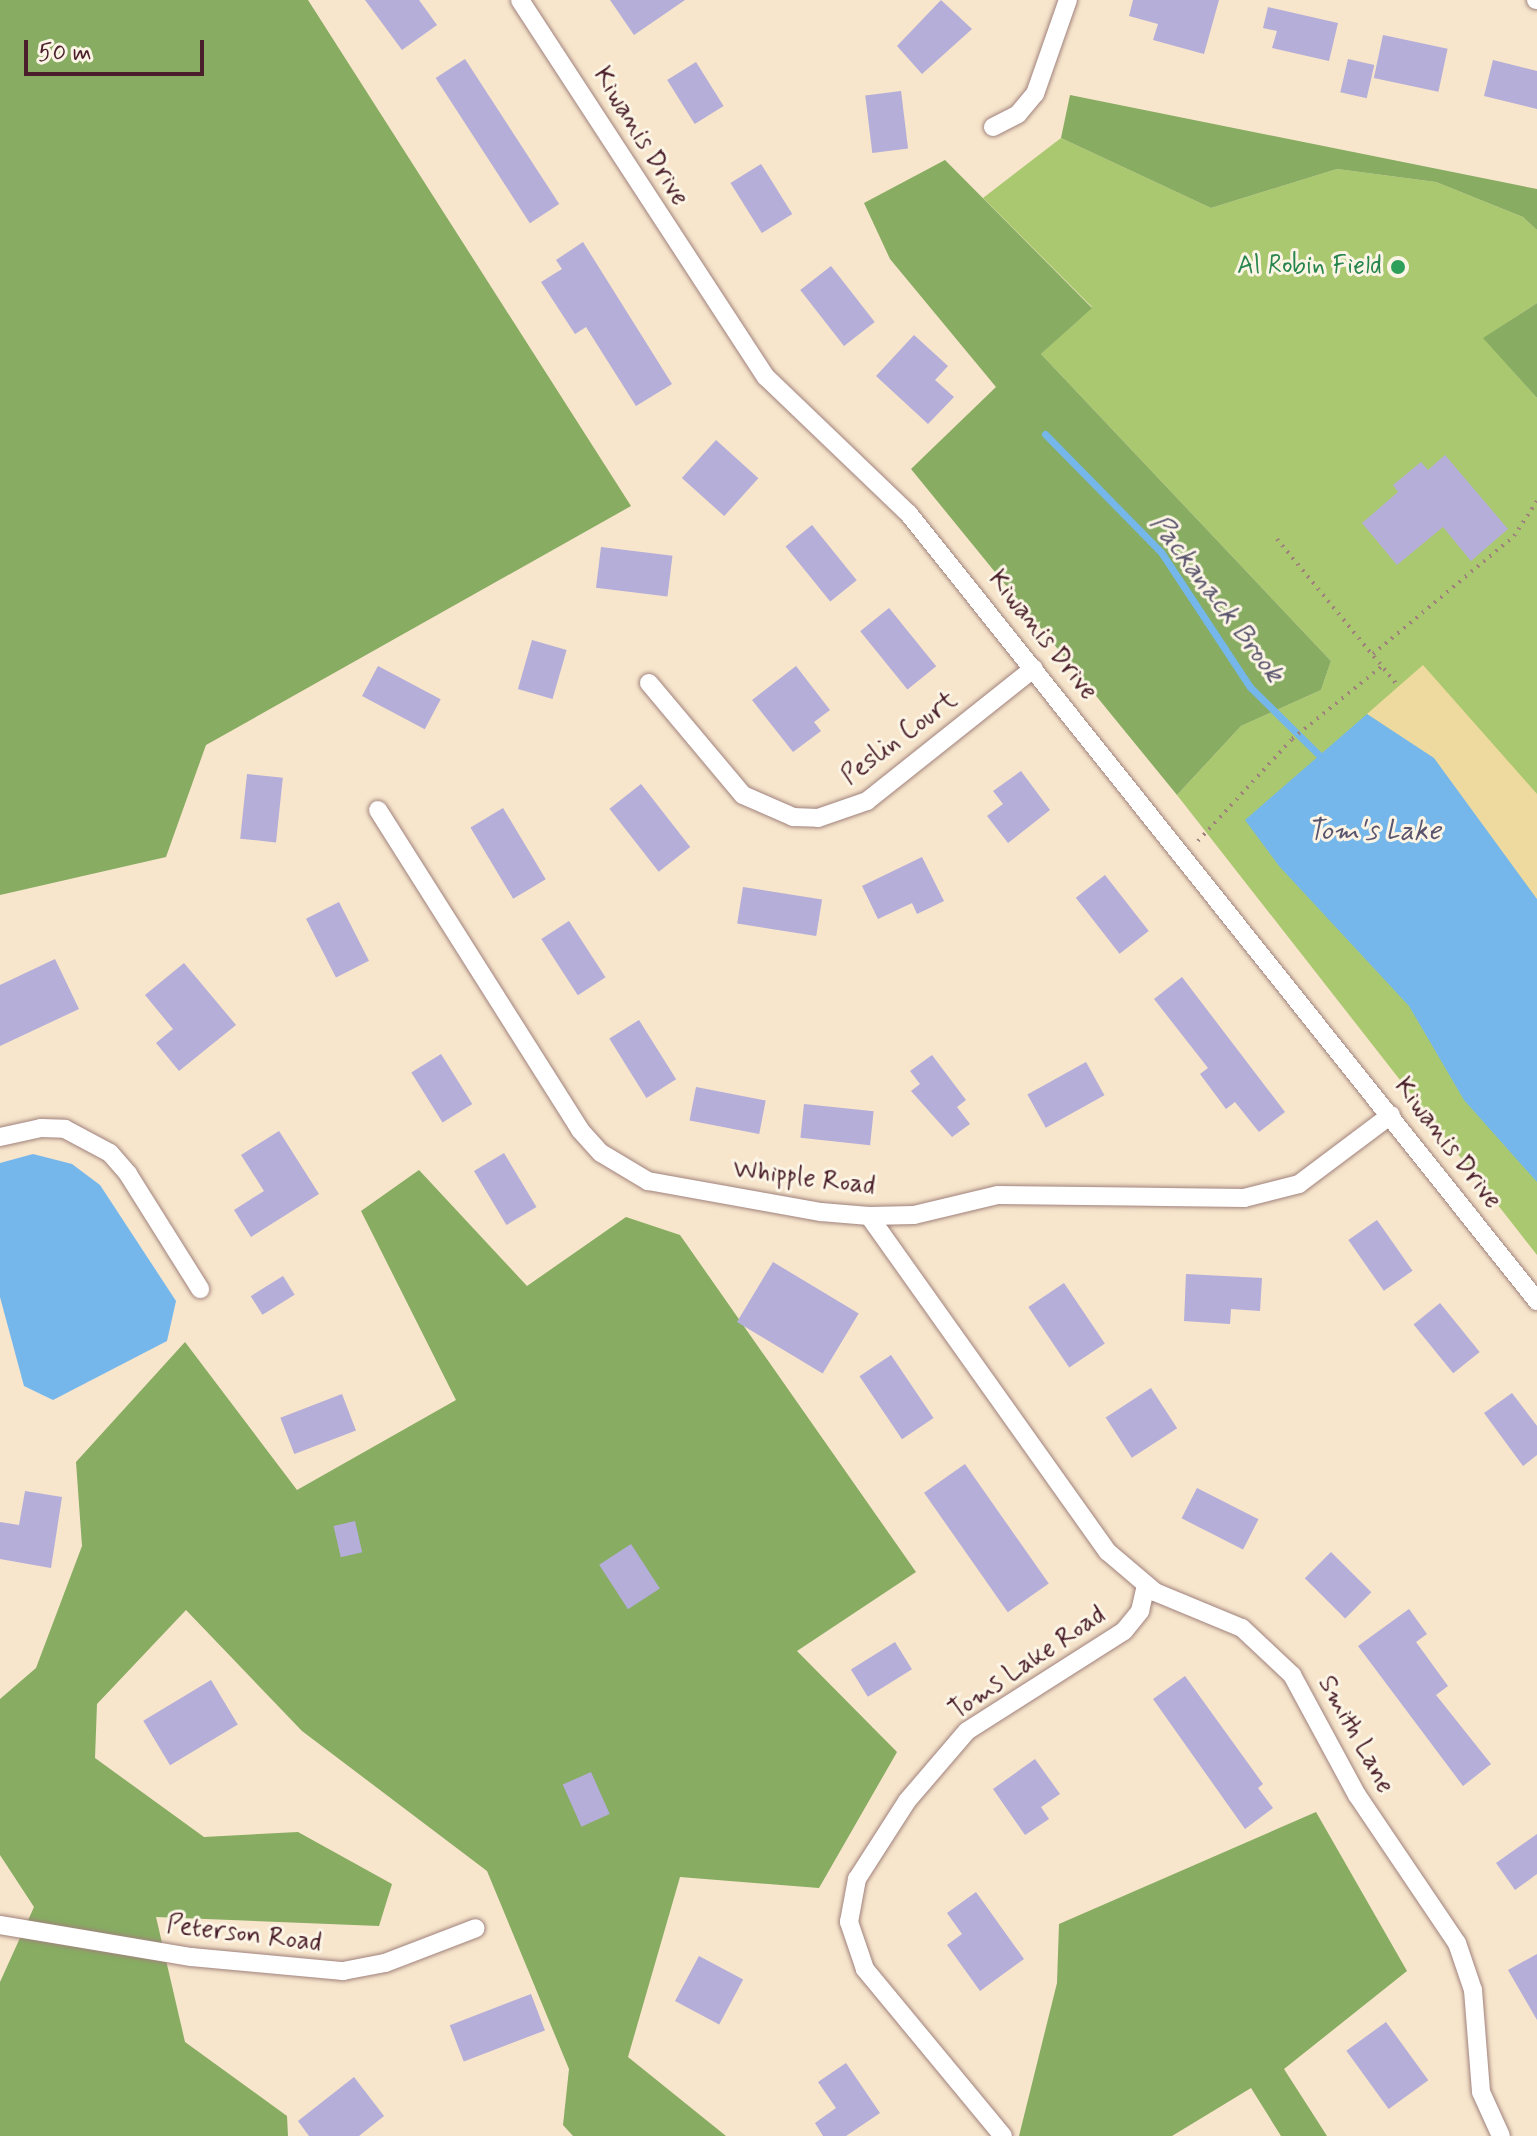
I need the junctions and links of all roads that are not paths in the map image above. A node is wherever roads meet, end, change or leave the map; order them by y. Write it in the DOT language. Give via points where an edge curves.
graph roads {
  1 [pos="520,0"];
  2 [pos="1068,0"];
  3 [pos="993,127"];
  4 [pos="1034,668"];
  5 [pos="649,683"];
  6 [pos="378,810"];
  7 [pos="1391,1115"];
  8 [pos="0,1137"];
  9 [pos="869,1216"];
  10 [pos="200,1289"];
  11 [pos="1537,1301"];
  12 [pos="1146,1585"];
  13 [pos="0,1925"];
  14 [pos="476,1928"];
  15 [pos="1003,2136"];
  16 [pos="1501,2136"];
  1 -- 4 [label="street, Kiwanis Drive" via="748,353 787,399 909,514"];
  2 -- 3 [label="street" via="1035,94 1018,114"];
  4 -- 5 [label="street, Peslin Court" via="867,801 818,818 767,809 735,789"];
  4 -- 7 [label="street, Kiwanis Drive"];
  6 -- 9 [label="street, Whipple Road" via="580,1130 601,1153 648,1181"];
  7 -- 9 [label="street, Whipple Road" via="1324,1167 1272,1194 998,1195 914,1215"];
  7 -- 11 [label="street, Kiwanis Drive"];
  8 -- 10 [label="street" via="65,1129 110,1153"];
  9 -- 12 [label="street, Smith Lane" via="1108,1552"];
  12 -- 15 [label="street, Toms Lake Road" via="1140,1611 1124,1631 967,1731 907,1801 857,1879 849,1922 865,1969"];
  12 -- 16 [label="street, Smith Lane" via="1242,1628 1276,1657 1313,1705 1357,1795 1467,1965 1481,2092"];
  13 -- 14 [label="street, Peterson Road" via="191,1957 343,1971 385,1963"];
}
